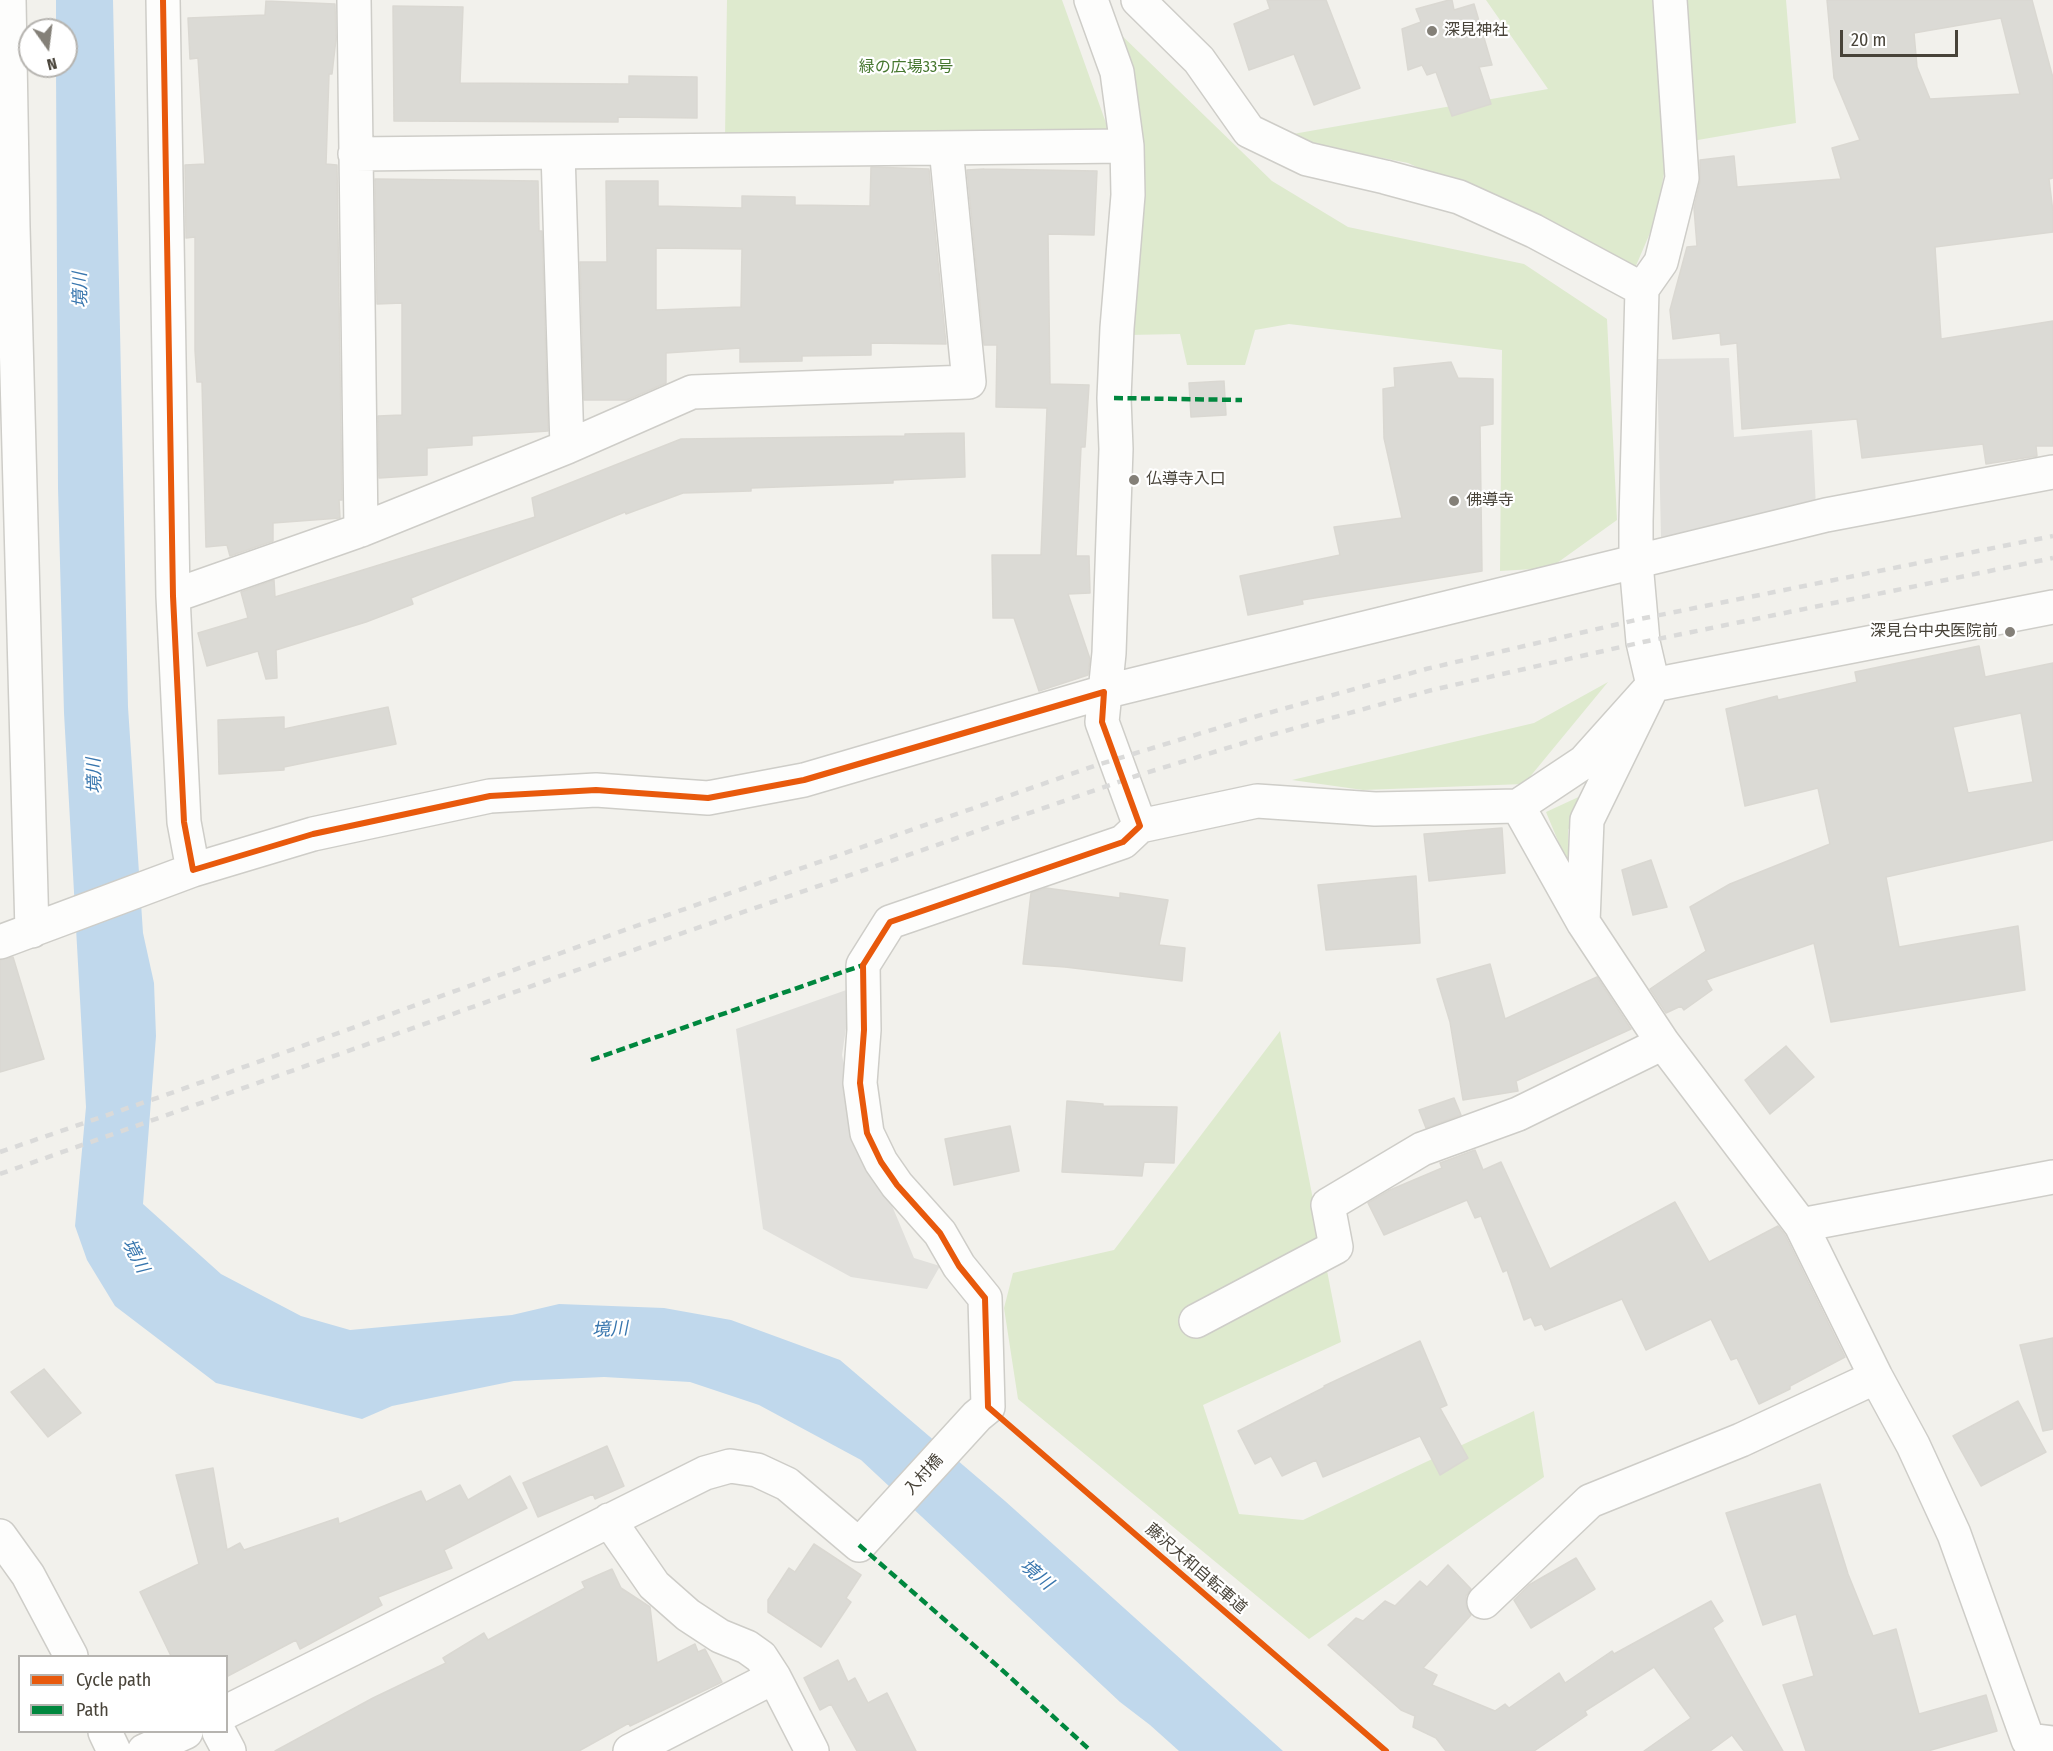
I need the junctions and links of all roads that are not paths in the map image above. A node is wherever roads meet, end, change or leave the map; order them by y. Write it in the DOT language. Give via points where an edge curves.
graph roads {
  1 [pos="9,0"];
  2 [pos="163,0"];
  3 [pos="354,0"];
  4 [pos="1091,0"];
  5 [pos="1138,0"];
  6 [pos="1670,0"];
  7 [pos="1127,146"];
  8 [pos="946,148"];
  9 [pos="558,152"];
  10 [pos="355,154"];
  11 [pos="6,228"];
  12 [pos="1642,289"];
  13 [pos="567,447"];
  14 [pos="2053,472"];
  15 [pos="361,530"];
  16 [pos="1636,563"];
  17 [pos="173,596"];
  18 [pos="2053,607"];
  19 [pos="1653,686"];
  20 [pos="1104,692"];
  21 [pos="1518,806"];
  22 [pos="1140,826"];
  23 [pos="194,870"];
  24 [pos="1582,922"];
  25 [pos="37,929"];
  26 [pos="0,942"];
  27 [pos="1663,1043"];
  28 [pos="2053,1177"];
  29 [pos="1801,1224"];
  30 [pos="1196,1321"];
  31 [pos="1876,1377"];
  32 [pos="609,1520"];
  33 [pos="0,1536"];
  34 [pos="1484,1602"];
  35 [pos="70,1655"];
  36 [pos="774,1677"];
  37 [pos="228,1711"];
  38 [pos="106,1733"];
  39 [pos="182,1733"];
  40 [pos="220,1733"];
  41 [pos="2053,1743"];
  42 [pos="114,1751"];
  43 [pos="144,1751"];
  44 [pos="229,1751"];
  45 [pos="630,1751"];
  46 [pos="812,1751"];
  1 -- 11 [label="street"];
  2 -- 17 [label="street"];
  3 -- 10 [label="street"];
  4 -- 7 [label="street" via="1117,72"];
  5 -- 12 [label="street" via="1199,60 1249,131 1307,159 1459,197 1534,231"];
  6 -- 12 [label="street" via="1682,178 1661,262"];
  7 -- 8 [label="street"];
  7 -- 20 [label="street" via="1128,195 1114,386 1116,449 1109,653"];
  8 -- 9 [label="street"];
  8 -- 13 [label="street" via="969,382 692,392"];
  9 -- 10 [label="street"];
  9 -- 13 [label="street"];
  10 -- 15 [label="street"];
  11 -- 25 [label="street"];
  12 -- 16 [label="street"];
  13 -- 15 [label="street"];
  14 -- 16 [label="street" via="1826,515"];
  15 -- 17 [label="street"];
  16 -- 19 [label="street" via="1642,642"];
  16 -- 20 [label="street"];
  17 -- 23 [label="street" via="184,822"];
  18 -- 19 [label="street"];
  19 -- 21 [label="street" via="1584,762"];
  19 -- 24 [label="street" via="1587,820"];
  20 -- 22 [label="street" via="1102,722"];
  20 -- 23 [label="street" via="804,780 708,798 596,790 490,796 313,834"];
  21 -- 22 [label="street" via="1375,809 1257,801"];
  21 -- 24 [label="street"];
  22 -- 32 [label="street, 入村橋" via="1123,842 890,922 863,965 860,1083 867,1133 897,1185 940,1233 958,1266 985,1298 988,1407 859,1545 787,1484 757,1470 730,1466 705,1473"];
  23 -- 25 [label="street"];
  24 -- 27 [label="street"];
  25 -- 26 [label="street"];
  27 -- 29 [label="street"];
  27 -- 30 [label="street" via="1518,1114 1422,1149 1328,1205 1336,1247"];
  28 -- 29 [label="street"];
  29 -- 31 [label="street"];
  31 -- 34 [label="street" via="1741,1440 1590,1501"];
  31 -- 41 [label="street" via="1954,1534 2028,1740"];
  32 -- 36 [label="street" via="654,1585 688,1615 761,1657"];
  32 -- 37 [label="street"];
  33 -- 35 [label="street" via="28,1575"];
  36 -- 45 [label="street"];
  36 -- 46 [label="street"];
  38 -- 42 [label="street"];
  39 -- 43 [label="street"];
  40 -- 44 [label="street"];
}
